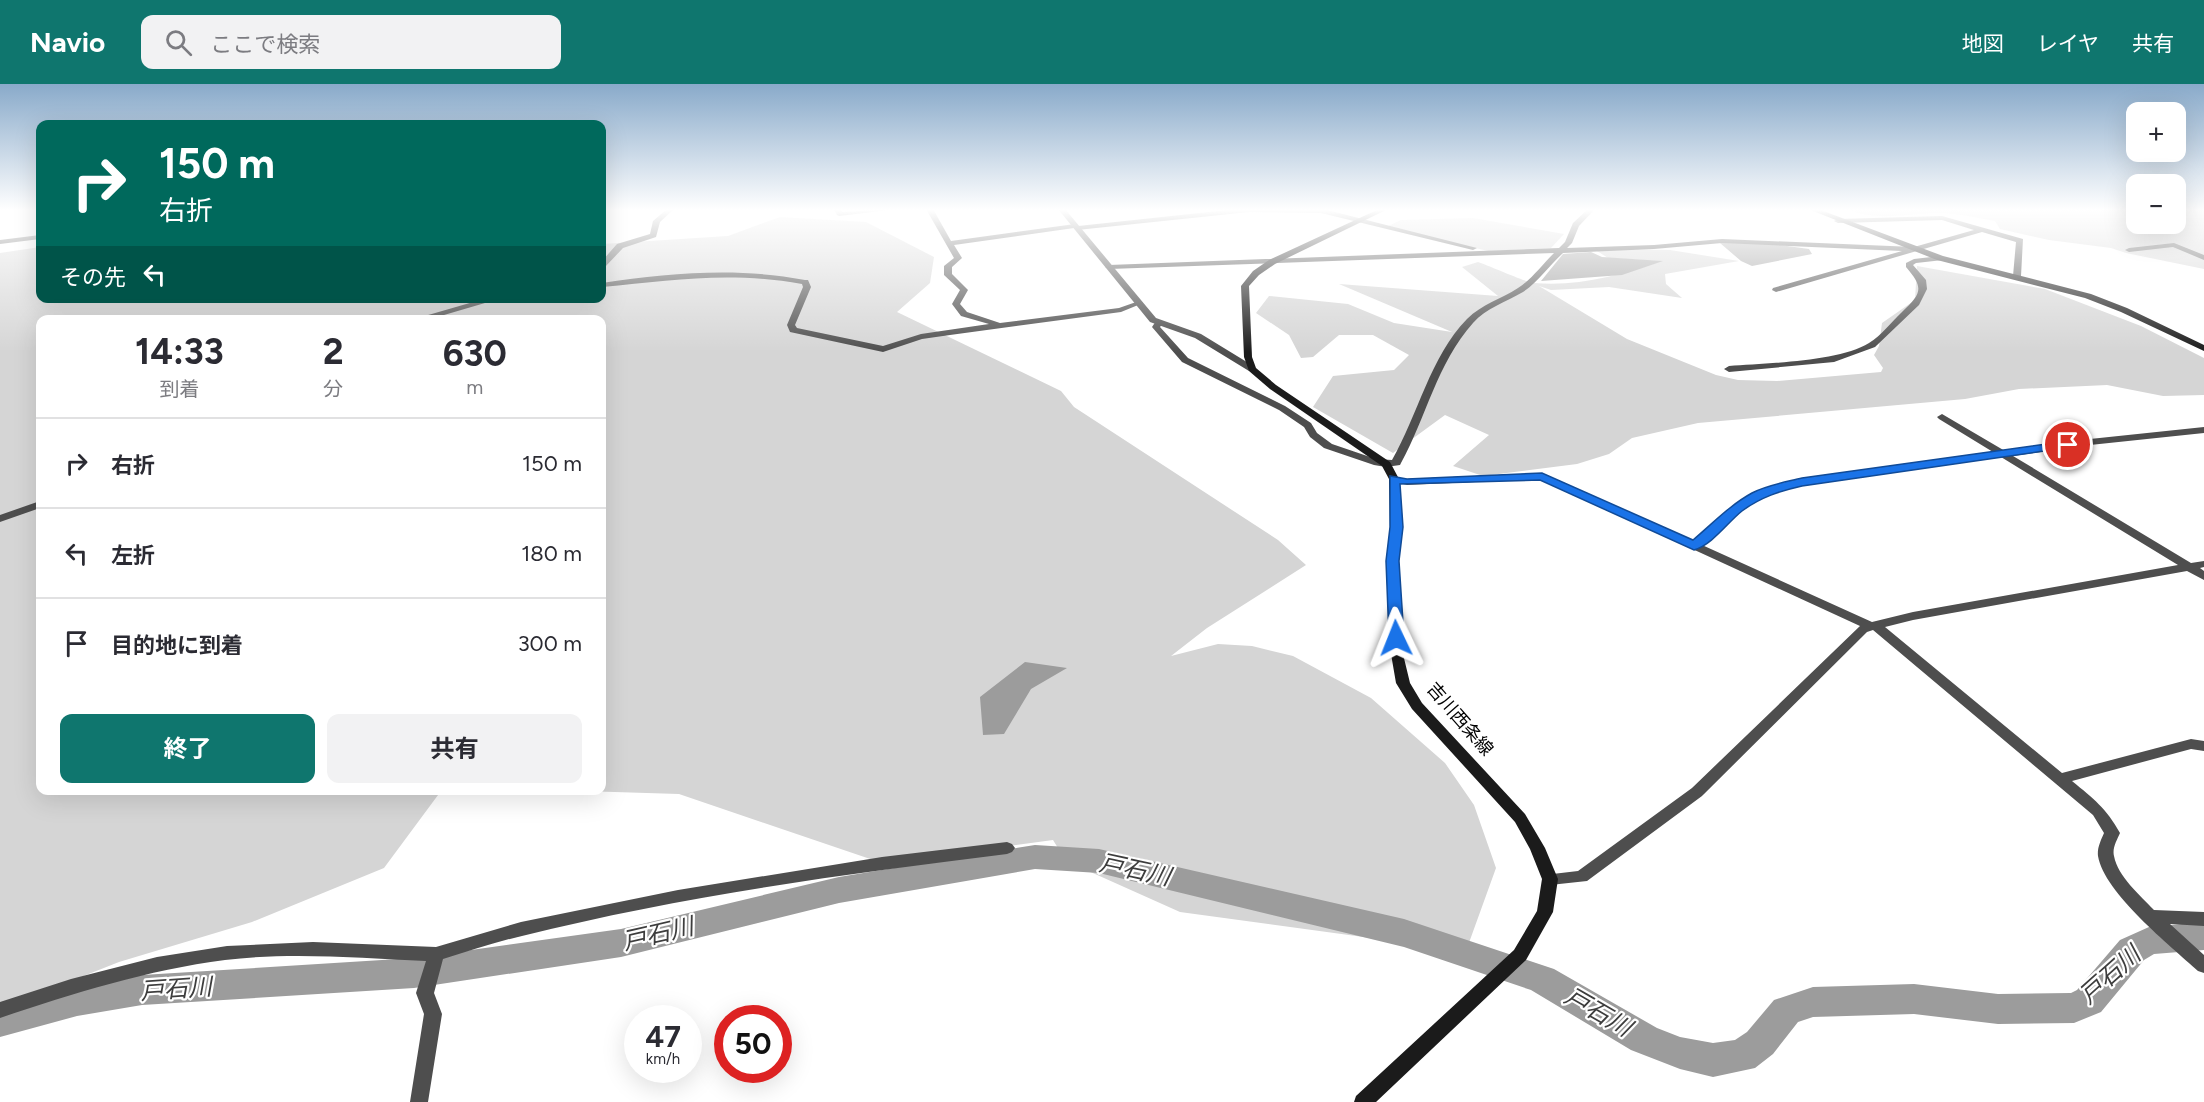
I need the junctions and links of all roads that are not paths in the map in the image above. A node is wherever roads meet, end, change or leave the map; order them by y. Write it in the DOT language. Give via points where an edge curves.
graph roads {
  1 [pos="957,257"];
  2 [pos="1100,257"];
  3 [pos="1284,257"];
  4 [pos="1410,257"];
  5 [pos="1554,257"];
  6 [pos="1887,257"];
  7 [pos="1935,257"];
  8 [pos="2019,257"];
  9 [pos="1940,258"];
  10 [pos="1272,262"];
  11 [pos="1109,267"];
  12 [pos="2018,276"];
  13 [pos="606,285"];
  14 [pos="1776,290"];
  15 [pos="480,303"];
  16 [pos="1138,303"];
  17 [pos="433,315"];
  18 [pos="1159,323"];
  19 [pos="1001,325"];
  20 [pos="2204,348"];
  21 [pos="1252,369"];
  22 [pos="1729,369"];
  23 [pos="1942,417"];
  24 [pos="2204,430"];
  25 [pos="2002,454"];
  26 [pos="1386,465"];
  27 [pos="1394,479"];
  28 [pos="36,506"];
  29 [pos="0,519"];
  30 [pos="1694,546"];
  31 [pos="2204,564"];
  32 [pos="2188,567"];
  33 [pos="2204,576"];
  34 [pos="1872,626"];
  35 [pos="2204,746"];
  36 [pos="2061,779"];
  37 [pos="1007,848"];
  38 [pos="1550,879"];
  39 [pos="2204,919"];
  40 [pos="2153,920"];
  41 [pos="436,954"];
  42 [pos="2204,966"];
  43 [pos="0,1010"];
  44 [pos="419,1102"];
  45 [pos="1363,1102"];
  1 -- 19 [label="street" via="948,266 948,275 964,290 956,304 964,314"];
  2 -- 11 [label="street"];
  3 -- 10 [label="main road"];
  4 -- 10 [label="street"];
  5 -- 26 [label="street" via="1522,289 1490,304 1470,321 1448,352 1399,459"];
  6 -- 14 [label="street"];
  7 -- 9 [label="main road"];
  8 -- 12 [label="street"];
  9 -- 12 [label="main road"];
  9 -- 22 [label="street" via="1909,265 1922,280 1923,289 1916,303 1872,345 1834,359"];
  10 -- 11 [label="street"];
  10 -- 21 [label="main road" via="1245,286"];
  11 -- 16 [label="street"];
  12 -- 20 [label="main road" via="2124,310"];
  13 -- 19 [label="street" via="709,273 760,274 805,282 807,287 791,325 793,330 883,349 921,337"];
  15 -- 17 [label="street"];
  16 -- 18 [label="street"];
  16 -- 19 [label="street" via="1121,310"];
  18 -- 21 [label="street" via="1198,336"];
  18 -- 26 [label="street" via="1156,327 1185,360 1282,408 1308,424 1313,435 1328,446"];
  21 -- 26 [label="main road, 吉川西条線"];
  23 -- 25 [label="street"];
  24 -- 25 [label="street"];
  25 -- 30 [label="street" via="1802,482 1758,494"];
  25 -- 32 [label="street"];
  26 -- 27 [label="main road, 吉川西条線"];
  27 -- 30 [label="street" via="1407,482 1542,476"];
  27 -- 38 [label="main road, 吉川西条線" via="1397,654 1403,683 1417,706 1520,818"];
  28 -- 29 [label="street"];
  30 -- 34 [label="street"];
  31 -- 32 [label="street"];
  32 -- 33 [label="street"];
  32 -- 34 [label="street"];
  34 -- 36 [label="street"];
  34 -- 38 [label="street" via="1863,628 1807,681 1697,792 1581,877"];
  35 -- 36 [label="street" via="2191,744"];
  36 -- 40 [label="street" via="2098,811 2112,833 2106,852 2110,868"];
  37 -- 41 [label="street" via="882,862 678,896 521,929"];
  38 -- 45 [label="main road" via="1545,912 1520,955"];
  39 -- 40 [label="street"];
  40 -- 42 [label="street"];
  41 -- 43 [label="street" via="313,949 227,953 157,964 71,986"];
  41 -- 44 [label="street" via="425,993 433,1014"];
}
